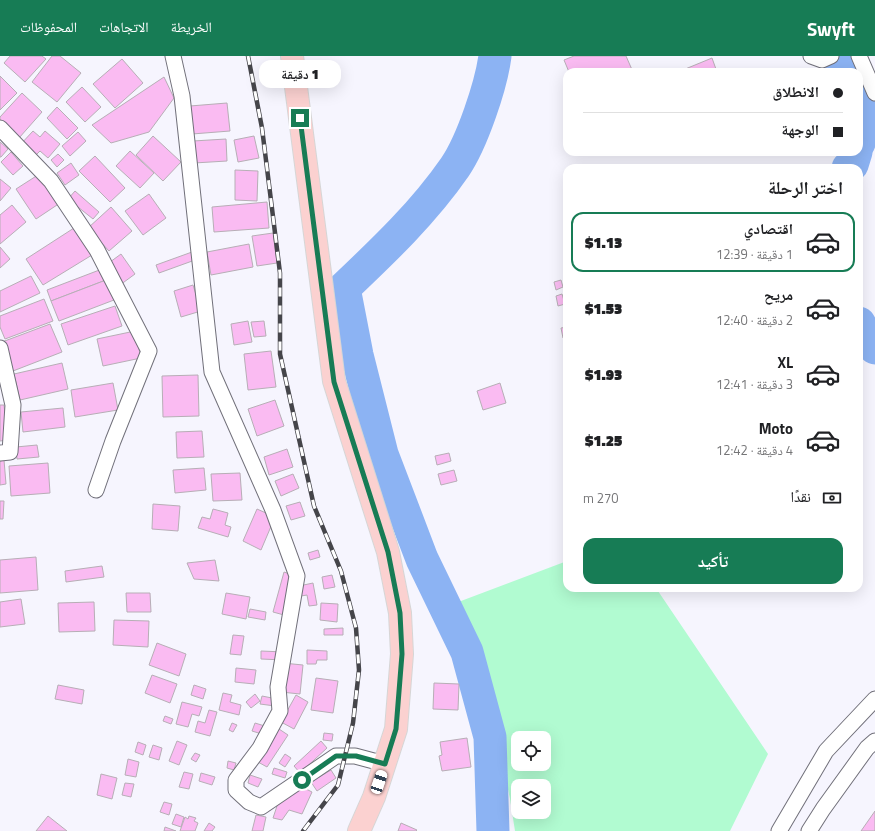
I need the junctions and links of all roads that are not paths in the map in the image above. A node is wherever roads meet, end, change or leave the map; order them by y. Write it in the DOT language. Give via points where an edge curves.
graph roads {
  1 [pos="173,56"];
  2 [pos="292,56"];
  3 [pos="811,56"];
  4 [pos="860,56"];
  5 [pos="829,57"];
  6 [pos="875,93"];
  7 [pos="0,128"];
  8 [pos="0,348"];
  9 [pos="0,453"];
  10 [pos="96,490"];
  11 [pos="875,699"];
  12 [pos="875,741"];
  13 [pos="385,764"];
  14 [pos="359,831"];
  15 [pos="779,831"];
  16 [pos="809,831"];
  1 -- 13 [label="street" via="182,96 212,372 273,510 297,576 278,687 280,711 260,748 236,780 236,790 249,802 261,806 336,756 356,756"];
  2 -- 13 [label="main road" via="334,382 388,552 400,613 402,654 396,729"];
  3 -- 5 [label="street" via="822,60"];
  4 -- 6 [label="street"];
  7 -- 10 [label="street" via="51,181 96,250 149,351"];
  8 -- 9 [label="street" via="13,405 10,452"];
  11 -- 15 [label="street" via="826,751"];
  12 -- 16 [label="street" via="867,748"];
  13 -- 14 [label="main road"];
}
